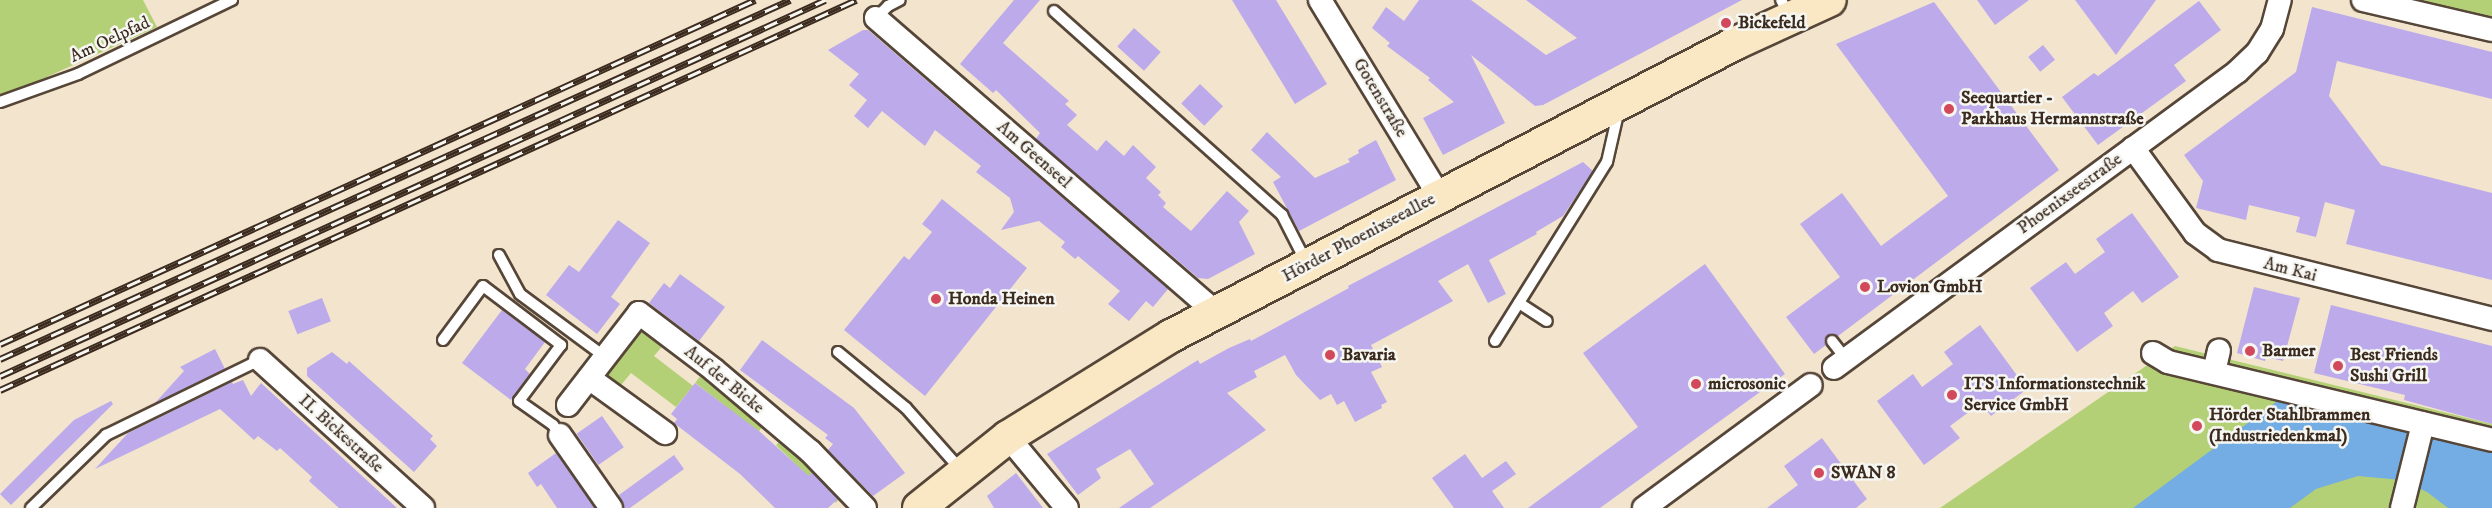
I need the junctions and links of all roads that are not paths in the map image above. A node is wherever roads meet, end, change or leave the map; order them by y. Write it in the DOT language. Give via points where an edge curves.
graph roads {
  1 [pos="232,0"];
  2 [pos="900,0"];
  3 [pos="1320,0"];
  4 [pos="2280,0"];
  5 [pos="2364,0"];
  6 [pos="1825,1"];
  7 [pos="1786,8"];
  8 [pos="1054,11"];
  9 [pos="876,18"];
  10 [pos="2492,30"];
  11 [pos="0,102"];
  12 [pos="1621,103"];
  13 [pos="2133,148"];
  14 [pos="1439,196"];
  15 [pos="499,255"];
  16 [pos="1308,265"];
  17 [pos="1519,303"];
  18 [pos="1216,313"];
  19 [pos="2492,319"];
  20 [pos="1547,321"];
  21 [pos="443,340"];
  22 [pos="1495,341"];
  23 [pos="1832,341"];
  24 [pos="838,352"];
  25 [pos="605,357"];
  26 [pos="260,360"];
  27 [pos="2159,363"];
  28 [pos="1840,364"];
  29 [pos="589,378"];
  30 [pos="1811,385"];
  31 [pos="568,405"];
  32 [pos="2429,424"];
  33 [pos="665,434"];
  34 [pos="560,435"];
  35 [pos="1008,437"];
  36 [pos="2492,440"];
  37 [pos="963,472"];
  38 [pos="31,508"];
  39 [pos="423,508"];
  40 [pos="611,508"];
  41 [pos="865,508"];
  42 [pos="919,508"];
  43 [pos="1067,508"];
  44 [pos="1644,508"];
  45 [pos="2402,508"];
  1 -- 11 [label="lane, Am Oelpfad" via="78,74"];
  2 -- 9 [label="lane, Am Geenseel"];
  3 -- 14 [label="street, Gotenstraße"];
  4 -- 13 [label="street, Phoenixseestraße" via="2272,29 2258,52 2237,72"];
  5 -- 10 [label="street"];
  6 -- 7 [label="main road, Hörder Phoenixseeallee"];
  7 -- 12 [label="main road, Hörder Phoenixseeallee"];
  8 -- 16 [label="lane" via="1282,215"];
  9 -- 18 [label="street, Am Geenseel"];
  12 -- 14 [label="main road, Hörder Phoenixseeallee"];
  12 -- 17 [label="lane" via="1607,162"];
  13 -- 19 [label="street, Am Kai" via="2195,232 2218,250"];
  13 -- 28 [label="street, Phoenixseestraße"];
  14 -- 16 [label="main road, Hörder Phoenixseeallee"];
  15 -- 25 [label="lane" via="520,294"];
  16 -- 18 [label="main road, Hörder Phoenixseeallee"];
  17 -- 20 [label="lane"];
  17 -- 22 [label="lane"];
  18 -- 35 [label="main road, Hörder Phoenixseeallee" via="1171,336"];
  21 -- 34 [label="lane" via="483,286 561,345 519,400 553,425"];
  23 -- 28 [label="lane"];
  24 -- 37 [label="lane" via="906,408"];
  25 -- 29 [label="street, Auf der Bicke"];
  25 -- 41 [label="street, Auf der Bicke" via="639,313 810,451"];
  26 -- 38 [label="lane" via="106,435"];
  26 -- 39 [label="street, II. Bickestraße"];
  27 -- 32 [label="street" via="2217,361 2368,401"];
  29 -- 31 [label="street, Auf der Bicke"];
  29 -- 33 [label="street"];
  30 -- 44 [label="street"];
  32 -- 36 [label="street"];
  32 -- 45 [label="street"];
  34 -- 40 [label="street"];
  35 -- 37 [label="main road, Hörder Phoenixseeallee"];
  35 -- 43 [label="street"];
  37 -- 42 [label="main road, Hörder Phoenixseeallee"];
}
